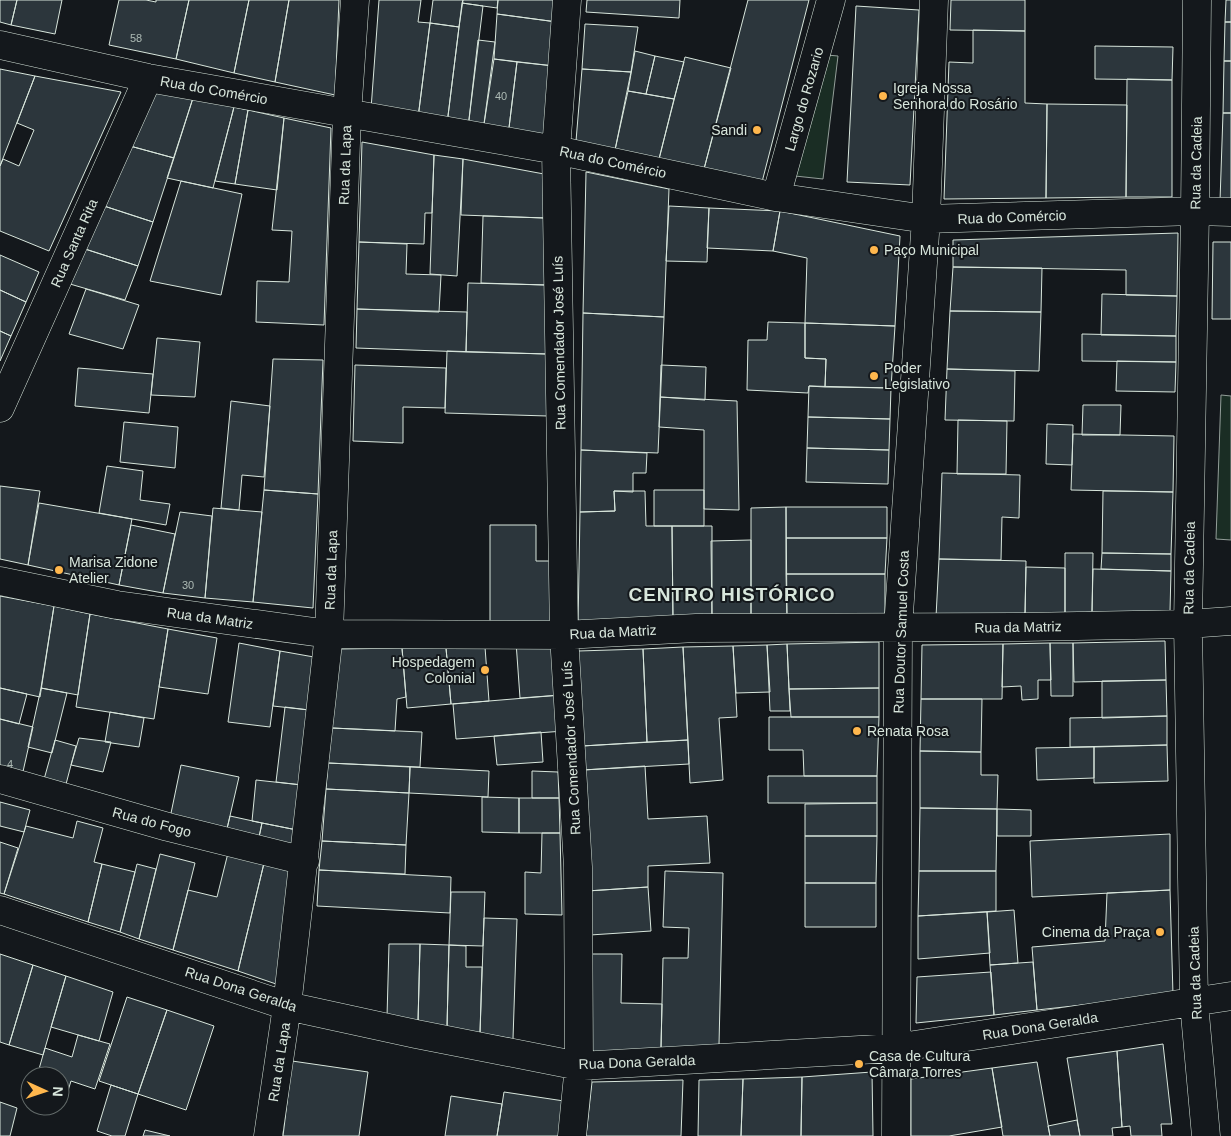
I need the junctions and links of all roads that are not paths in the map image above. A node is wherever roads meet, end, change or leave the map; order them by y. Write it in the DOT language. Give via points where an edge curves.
graph roads {
  1 [pos="355,0"];
  2 [pos="567,0"];
  3 [pos="831,0"];
  4 [pos="934,0"];
  5 [pos="1197,0"];
  6 [pos="0,46"];
  7 [pos="148,78"];
  8 [pos="347,114"];
  9 [pos="556,150"];
  10 [pos="776,197"];
  11 [pos="1196,211"];
  12 [pos="1231,212"];
  13 [pos="926,219"];
  14 [pos="0,408"];
  15 [pos="0,581"];
  16 [pos="1231,621"];
  17 [pos="1188,624"];
  18 [pos="898,628"];
  19 [pos="329,634"];
  20 [pos="564,635"];
  21 [pos="0,780"];
  22 [pos="305,861"];
  23 [pos="0,910"];
  24 [pos="1231,996"];
  25 [pos="1194,1003"];
  26 [pos="287,1006"];
  27 [pos="896,1048"];
  28 [pos="579,1066"];
  29 [pos="268,1136"];
  30 [pos="572,1136"];
  31 [pos="896,1136"];
  32 [pos="1206,1136"];
  1 -- 8 [label="street, Rua da Lapa"];
  2 -- 9 [label="street, Rua Comendador José Luís"];
  3 -- 10 [label="street, Largo do Rozario"];
  4 -- 13 [label="street"];
  5 -- 11 [label="street, Rua da Cadeia"];
  6 -- 7 [label="street, Rua do Comércio"];
  7 -- 8 [label="street, Rua do Comércio"];
  7 -- 14 [label="street, Rua Santa Rita"];
  8 -- 9 [label="street, Rua do Comércio"];
  8 -- 19 [label="street, Rua da Lapa"];
  9 -- 10 [label="street, Rua do Comércio"];
  9 -- 20 [label="street, Rua Comendador José Luís"];
  10 -- 13 [label="street, Rua do Comércio"];
  11 -- 12 [label="street, Rua do Comércio"];
  11 -- 13 [label="street, Rua do Comércio"];
  11 -- 17 [label="street, Rua da Cadeia"];
  13 -- 18 [label="street, Rua Doutor Samuel Costa"];
  15 -- 19 [label="street, Rua da Matriz" via="117,604"];
  16 -- 17 [label="street, Rua da Matriz"];
  17 -- 18 [label="street, Rua da Matriz"];
  17 -- 25 [label="street, Rua da Cadeia"];
  18 -- 20 [label="street, Rua da Matriz" via="696,628"];
  18 -- 27 [label="street, Rua Doutor Samuel Costa"];
  19 -- 20 [label="street, Rua da Matriz"];
  19 -- 22 [label="street, Rua da Lapa"];
  20 -- 28 [label="street, Rua Comendador José Luís" via="578,867"];
  21 -- 22 [label="street, Rua do Fogo"];
  22 -- 26 [label="street, Rua da Lapa"];
  23 -- 26 [label="street, Rua Dona Geralda"];
  24 -- 25 [label="street, Rua Dona Geralda"];
  25 -- 27 [label="street, Rua Dona Geralda"];
  25 -- 32 [label="street, Rua da Cadeia"];
  26 -- 28 [label="street, Rua Dona Geralda"];
  26 -- 29 [label="street, Rua da Lapa"];
  27 -- 28 [label="street, Rua Dona Geralda"];
  27 -- 31 [label="street, Rua Doutor Samuel Costa"];
  28 -- 30 [label="street, Rua Comendador José Luís"];
}
